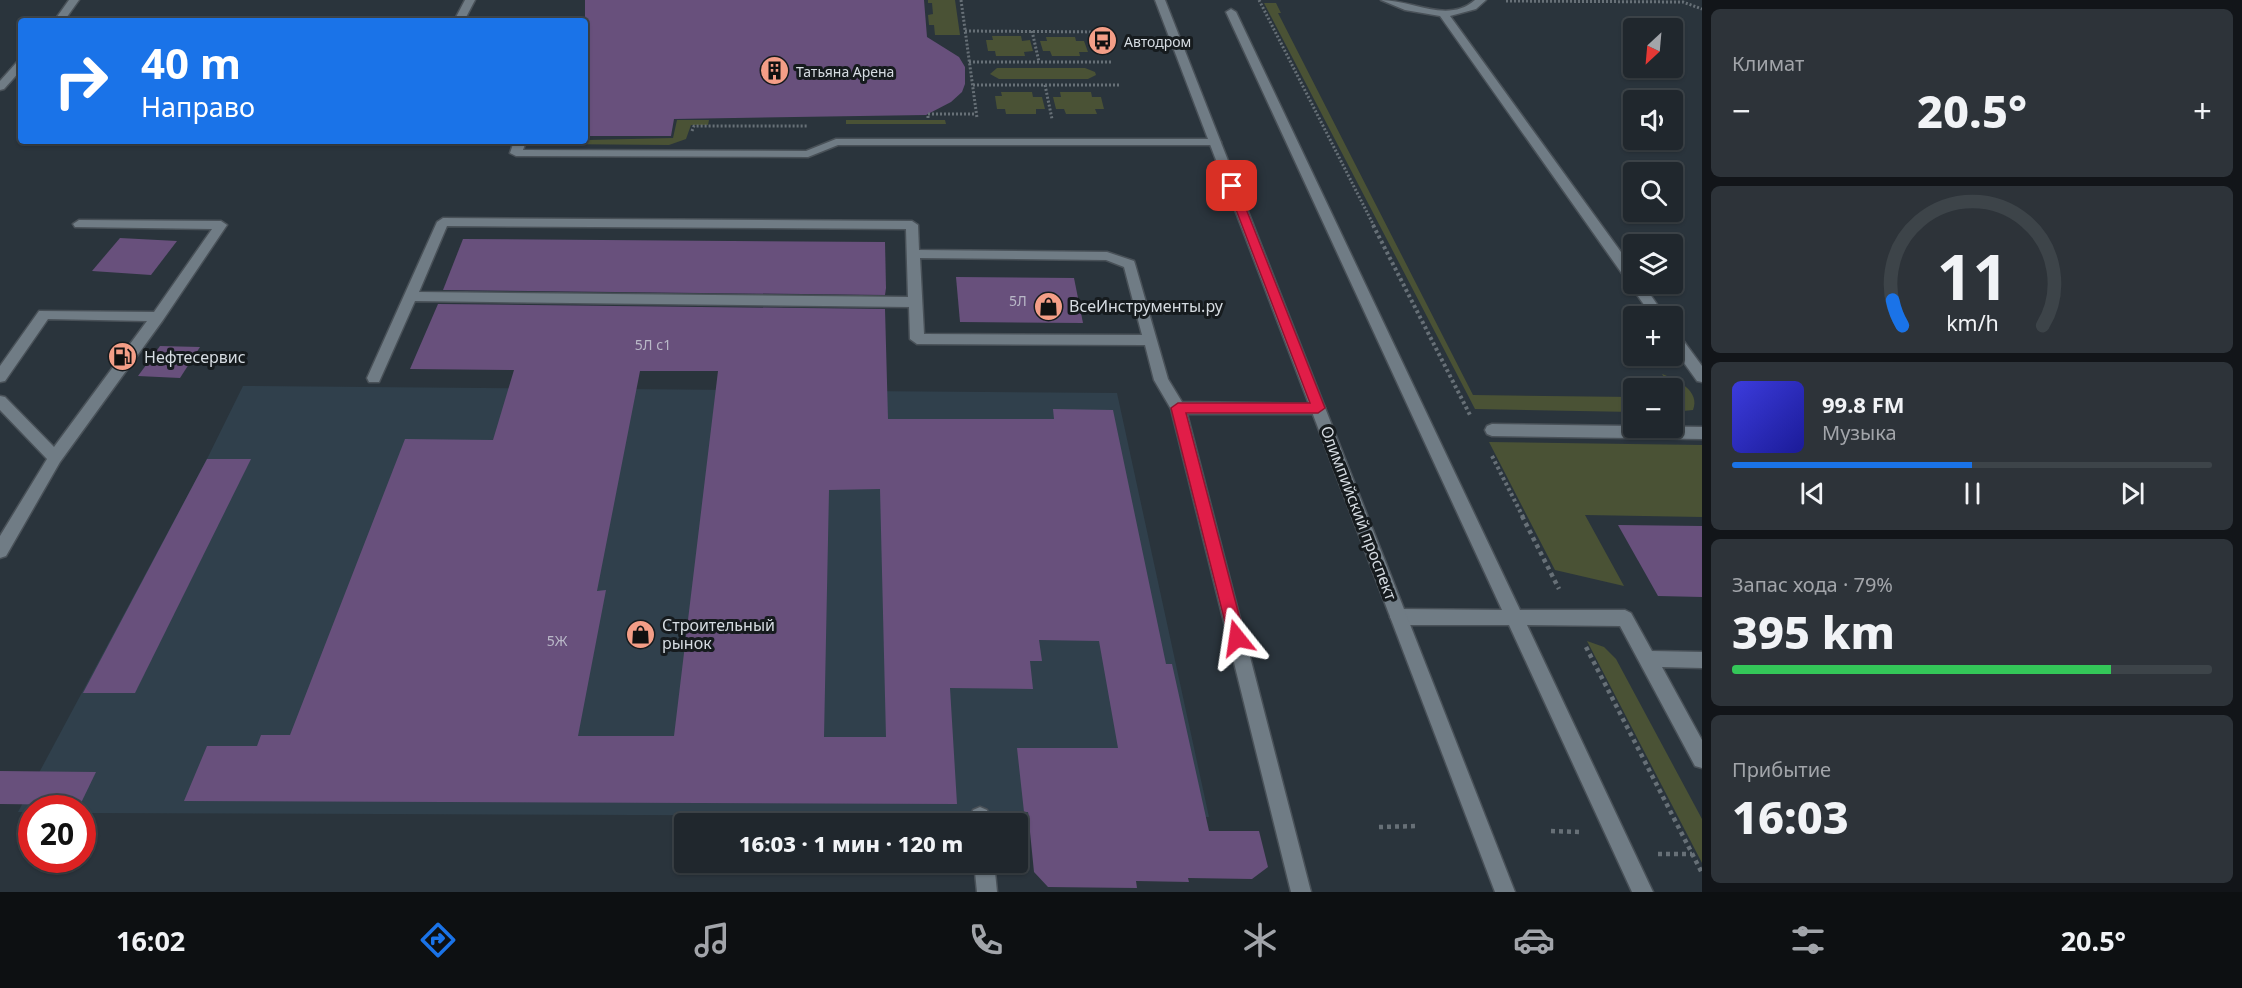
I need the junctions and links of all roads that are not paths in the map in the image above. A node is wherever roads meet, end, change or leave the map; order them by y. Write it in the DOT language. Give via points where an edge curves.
graph roads {
  1 [pos="74,0"];
  2 [pos="470,0"];
  3 [pos="1160,0"];
  4 [pos="1386,0"];
  5 [pos="1481,0"];
  6 [pos="1231,12"];
  7 [pos="1443,13"];
  8 [pos="61,18"];
  9 [pos="461,18"];
  10 [pos="18,67"];
  11 [pos="0,87"];
  12 [pos="1215,142"];
  13 [pos="519,144"];
  14 [pos="79,224"];
  15 [pos="913,254"];
  16 [pos="1623,265"];
  17 [pos="410,296"];
  18 [pos="915,302"];
  19 [pos="158,318"];
  20 [pos="1151,340"];
  21 [pos="1683,350"];
  22 [pos="0,377"];
  23 [pos="1702,377"];
  24 [pos="374,378"];
  25 [pos="0,401"];
  26 [pos="1178,408"];
  27 [pos="1318,408"];
  28 [pos="1492,430"];
  29 [pos="1702,433"];
  30 [pos="55,458"];
  31 [pos="0,551"];
  32 [pos="1399,616"];
  33 [pos="1512,617"];
  34 [pos="1647,659"];
  35 [pos="1702,660"];
  36 [pos="1702,759"];
  37 [pos="985,873"];
  38 [pos="987,892"];
  39 [pos="1301,892"];
  40 [pos="1505,892"];
  41 [pos="1643,892"];
  1 -- 8 [label="street"];
  2 -- 9 [label="street"];
  3 -- 12 [label="street, Олимпийский проспект"];
  4 -- 7 [label="street"];
  5 -- 7 [label="street" via="1469,9"];
  6 -- 33 [label="street"];
  7 -- 16 [label="street"];
  10 -- 11 [label="street"];
  12 -- 13 [label="street" via="836,142 808,154 516,153"];
  12 -- 27 [label="street, Олимпийский проспект"];
  14 -- 19 [label="street" via="221,225"];
  15 -- 17 [label="street" via="912,225 443,222"];
  15 -- 18 [label="street"];
  15 -- 20 [label="street" via="1119,259 1130,264"];
  17 -- 18 [label="street"];
  17 -- 24 [label="street"];
  18 -- 20 [label="street" via="917,339"];
  19 -- 22 [label="street" via="44,314"];
  19 -- 30 [label="street"];
  20 -- 26 [label="street" via="1161,380"];
  21 -- 23 [label="street"];
  25 -- 30 [label="street"];
  26 -- 27 [label="street"];
  26 -- 39 [label="street"];
  27 -- 32 [label="street, Олимпийский проспект"];
  28 -- 29 [label="street"];
  30 -- 31 [label="street"];
  32 -- 33 [label="street"];
  32 -- 40 [label="street, Олимпийский проспект"];
  33 -- 34 [label="street" via="1625,618"];
  33 -- 41 [label="street"];
  34 -- 35 [label="street"];
  34 -- 36 [label="street"];
  37 -- 38 [label="street"];
}
